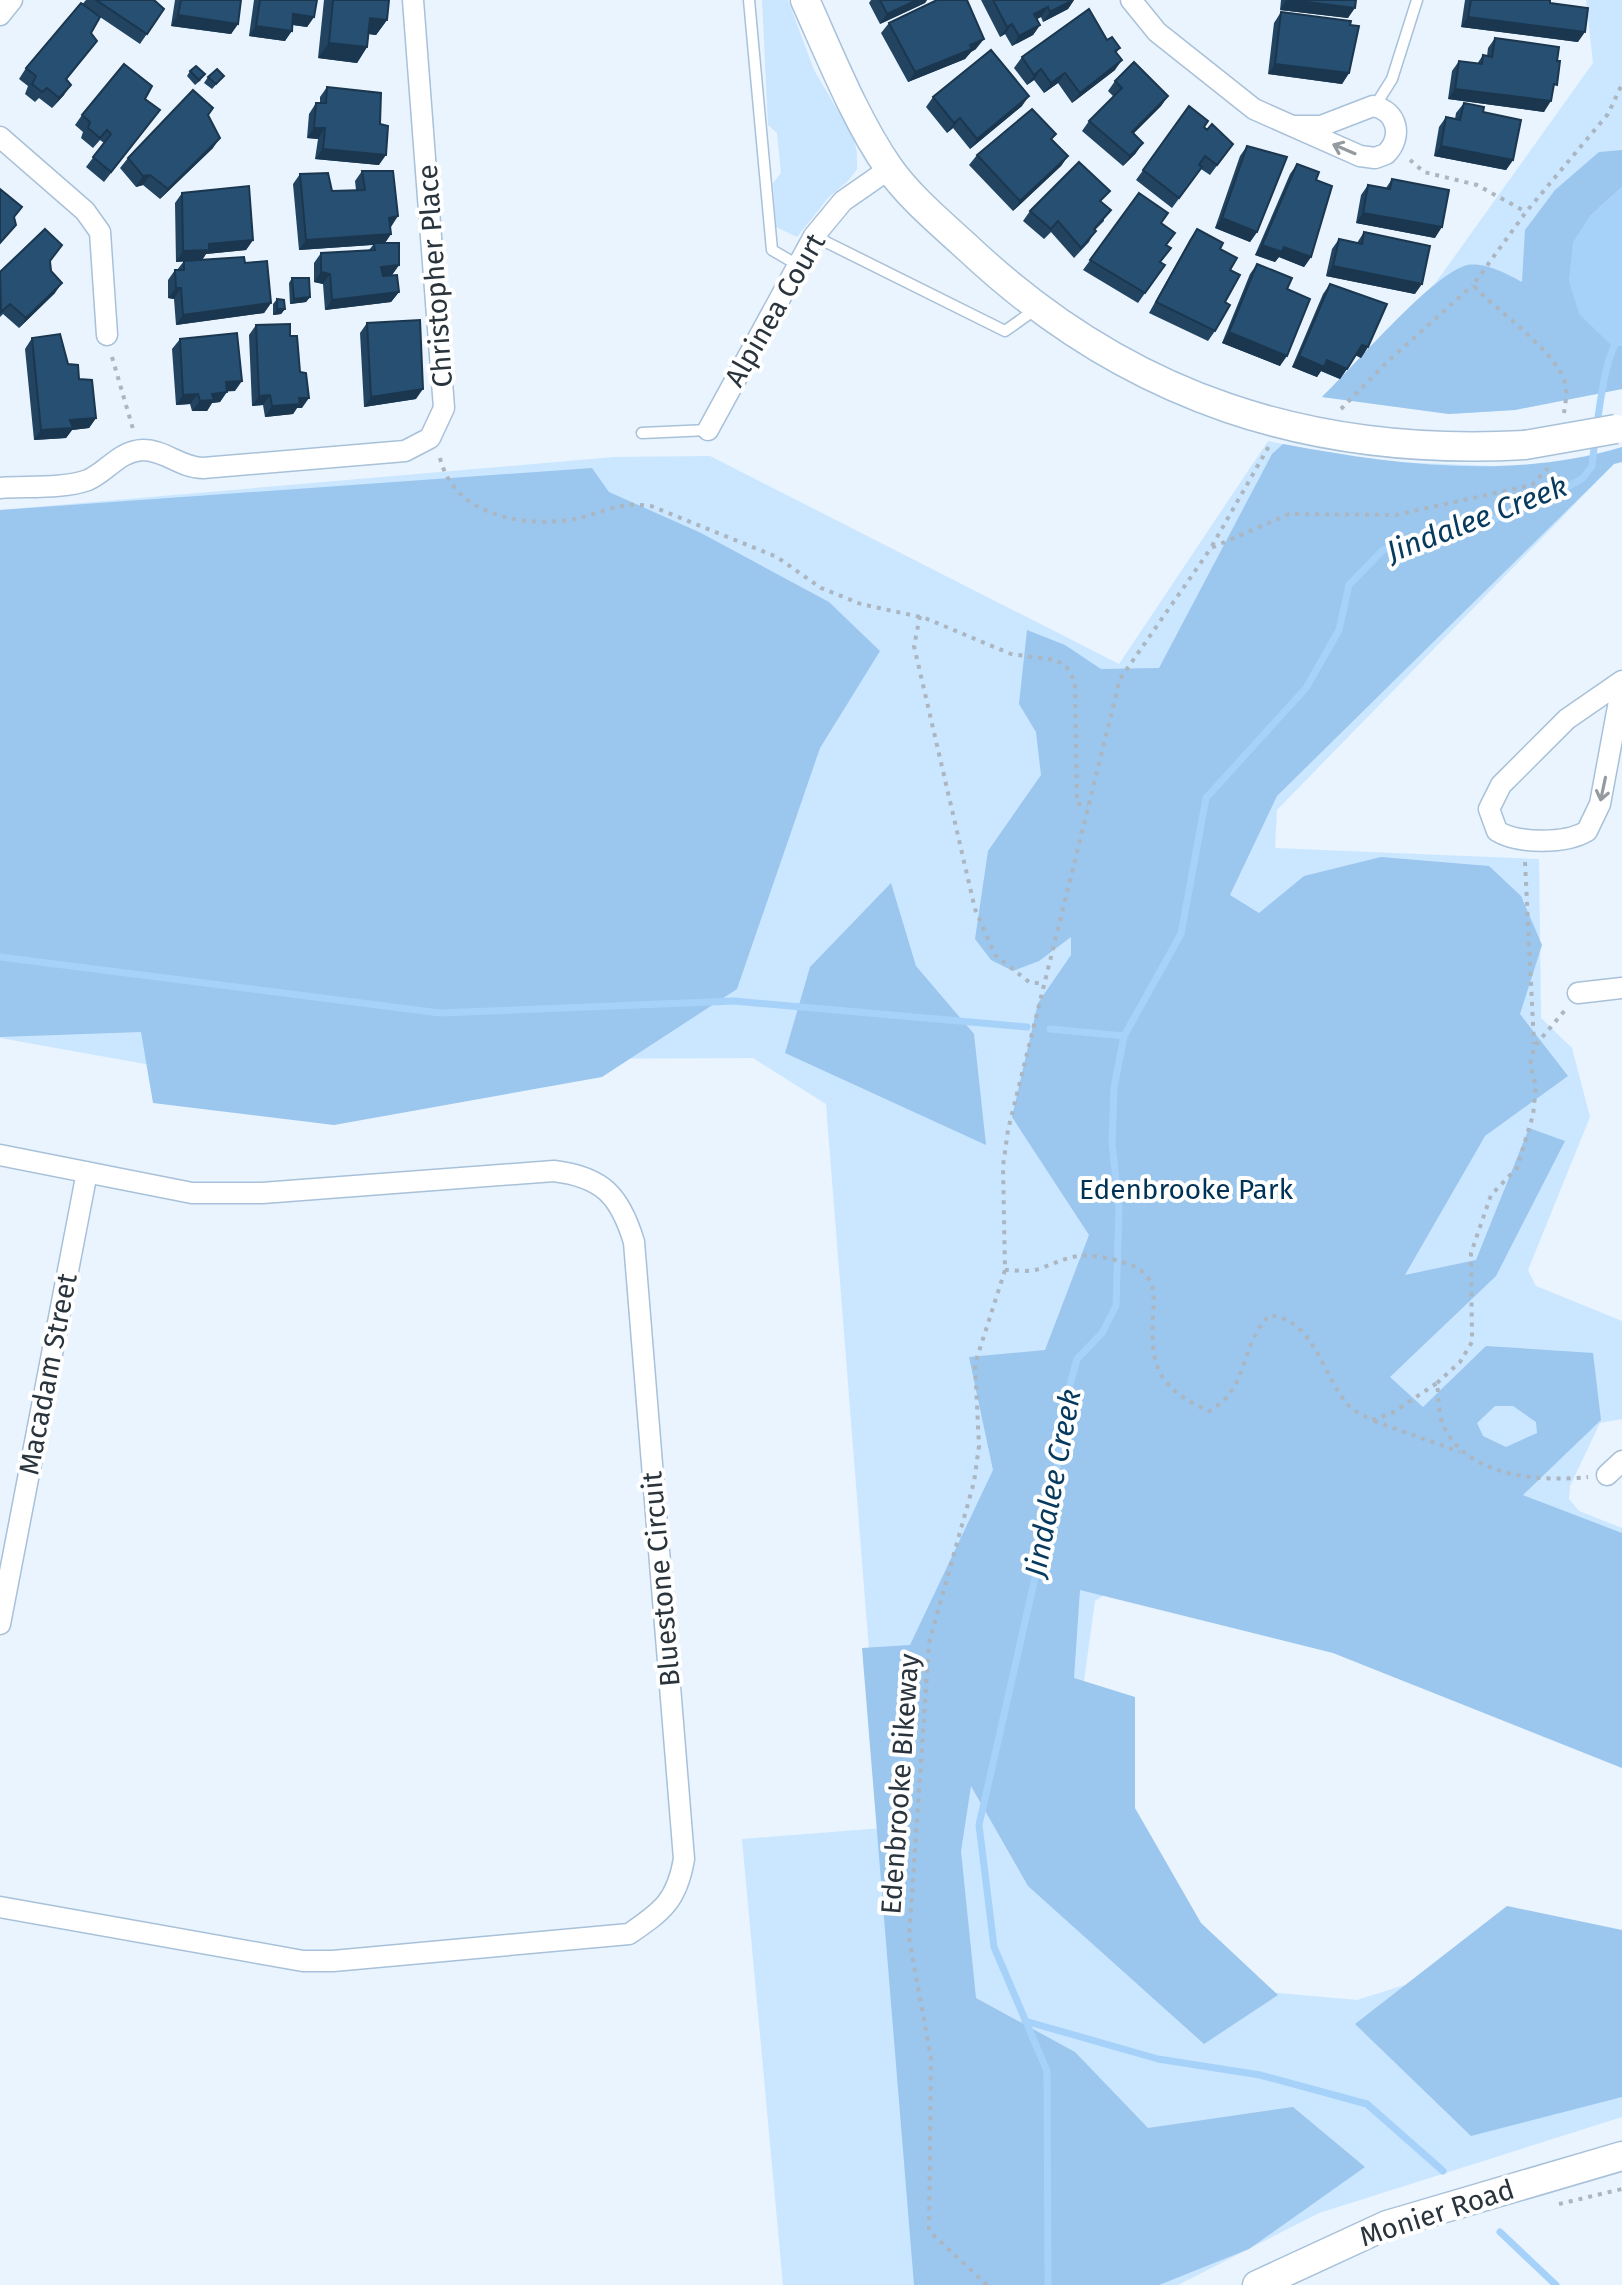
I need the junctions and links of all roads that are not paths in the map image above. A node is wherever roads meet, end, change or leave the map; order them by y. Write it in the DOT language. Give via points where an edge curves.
graph roads {
  1 [pos="12,0"];
  2 [pos="413,0"];
  3 [pos="749,0"];
  4 [pos="805,0"];
  5 [pos="1131,0"];
  6 [pos="1417,0"];
  7 [pos="0,15"];
  8 [pos="1375,106"];
  9 [pos="1293,126"];
  10 [pos="0,137"];
  11 [pos="889,169"];
  12 [pos="814,236"];
  13 [pos="796,264"];
  14 [pos="1036,309"];
  15 [pos="107,335"];
  16 [pos="1619,428"];
  17 [pos="708,430"];
  18 [pos="642,433"];
  19 [pos="0,488"];
  20 [pos="1622,683"];
  21 [pos="1622,988"];
  22 [pos="1578,993"];
  23 [pos="0,1155"];
  24 [pos="87,1172"];
  25 [pos="0,1624"];
  26 [pos="0,1907"];
  27 [pos="1622,2156"];
  28 [pos="1257,2285"];
  1 -- 7 [label="street"];
  2 -- 19 [label="street, Christopher Place" via="444,408 430,438 405,451 203,468 139,450 84,481"];
  3 -- 13 [label="lane" via="772,250"];
  4 -- 11 [label="street"];
  5 -- 9 [label="street" via="1157,32 1211,78 1254,109"];
  6 -- 8 [label="lane" via="1392,79"];
  8 -- 9 [label="street" via="1321,126"];
  8 -- 9 [label="street, one-way" via="1396,123 1394,145 1379,157 1363,157"];
  10 -- 15 [label="street" via="85,211 100,232"];
  11 -- 12 [label="street, Alpinea Court" via="843,201"];
  11 -- 14 [label="street"];
  12 -- 13 [label="street, Alpinea Court"];
  12 -- 14 [label="lane" via="1005,331"];
  13 -- 17 [label="street, Alpinea Court"];
  14 -- 16 [label="street, bridge" via="1133,369 1281,426 1457,449 1525,445"];
  17 -- 18 [label="lane"];
  20 -- 20 [label="street, one-way" via="1604,789 1591,825 1575,837 1502,835 1492,825 1489,809 1496,792 1571,715"];
  21 -- 22 [label="street"];
  23 -- 24 [label="street, Bluestone Circuit"];
  24 -- 25 [label="street, Macadam Street"];
  24 -- 26 [label="street, Bluestone Circuit" via="192,1193 262,1193 554,1171 578,1174 609,1190 626,1216 634,1242 684,1859 679,1885 661,1912 629,1934 333,1961 303,1961"];
  27 -- 28 [label="street, Monier Road" via="1387,2225"];
}
